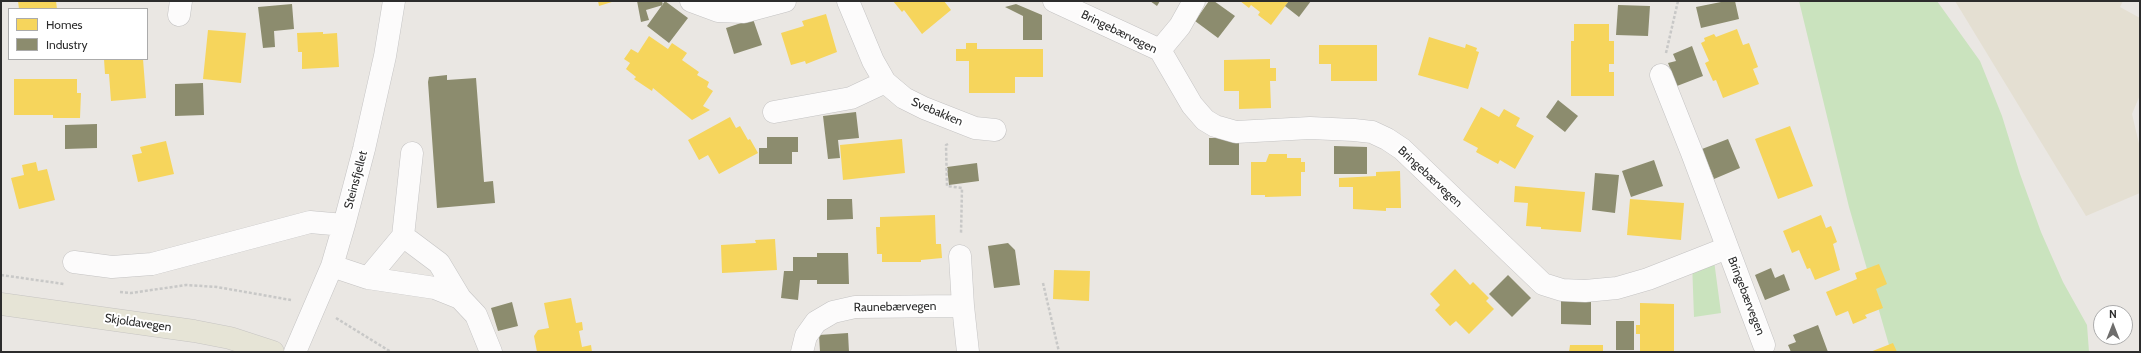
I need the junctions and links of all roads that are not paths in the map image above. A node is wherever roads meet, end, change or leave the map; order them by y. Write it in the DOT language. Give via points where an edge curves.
graph roads {
  1 [pos="394,1"];
  2 [pos="691,1"];
  3 [pos="785,1"];
  4 [pos="848,1"];
  5 [pos="1054,1"];
  6 [pos="1194,1"];
  7 [pos="1160,50"];
  8 [pos="1661,75"];
  9 [pos="885,82"];
  10 [pos="774,112"];
  11 [pos="995,130"];
  12 [pos="412,153"];
  13 [pos="344,225"];
  14 [pos="403,236"];
  15 [pos="1727,248"];
  16 [pos="960,256"];
  17 [pos="74,262"];
  18 [pos="332,266"];
  19 [pos="368,278"];
  20 [pos="460,298"];
  21 [pos="1,304"];
  22 [pos="963,306"];
  23 [pos="1764,345"];
  24 [pos="273,352"];
  25 [pos="295,352"];
  26 [pos="491,352"];
  27 [pos="802,352"];
  28 [pos="968,352"];
  1 -- 13 [label="street, Steinsfjellet" via="382,70"];
  2 -- 3 [label="street" via="718,11 744,12"];
  4 -- 9 [label="street, Svebakken"];
  5 -- 7 [label="street, Bringebærvegen"];
  6 -- 7 [label="street" via="1180,26"];
  7 -- 15 [label="street, Bringebærvegen" via="1192,105 1205,120 1215,126 1236,132 1310,128 1372,132 1402,148 1543,284 1562,290 1617,288 1648,279"];
  8 -- 15 [label="street, Bringebærvegen"];
  9 -- 10 [label="street" via="851,98"];
  9 -- 11 [label="street, Svebakken" via="904,98 924,108 975,128"];
  12 -- 14 [label="street"];
  13 -- 17 [label="street" via="310,222 152,264 112,267"];
  13 -- 18 [label="street, Steinsfjellet"];
  14 -- 19 [label="street"];
  14 -- 20 [label="street" via="439,263"];
  15 -- 23 [label="street, Bringebærvegen"];
  16 -- 22 [label="street"];
  18 -- 19 [label="street"];
  18 -- 25 [label="street, Steinsfjellet"];
  19 -- 20 [label="street" via="435,288"];
  20 -- 26 [label="street" via="476,315"];
  21 -- 24 [label="main road, Skjoldavegen" via="194,331 230,338"];
  22 -- 27 [label="street, Raunebærvegen" via="855,307 833,312 816,322 806,336"];
  22 -- 28 [label="street"];
}
